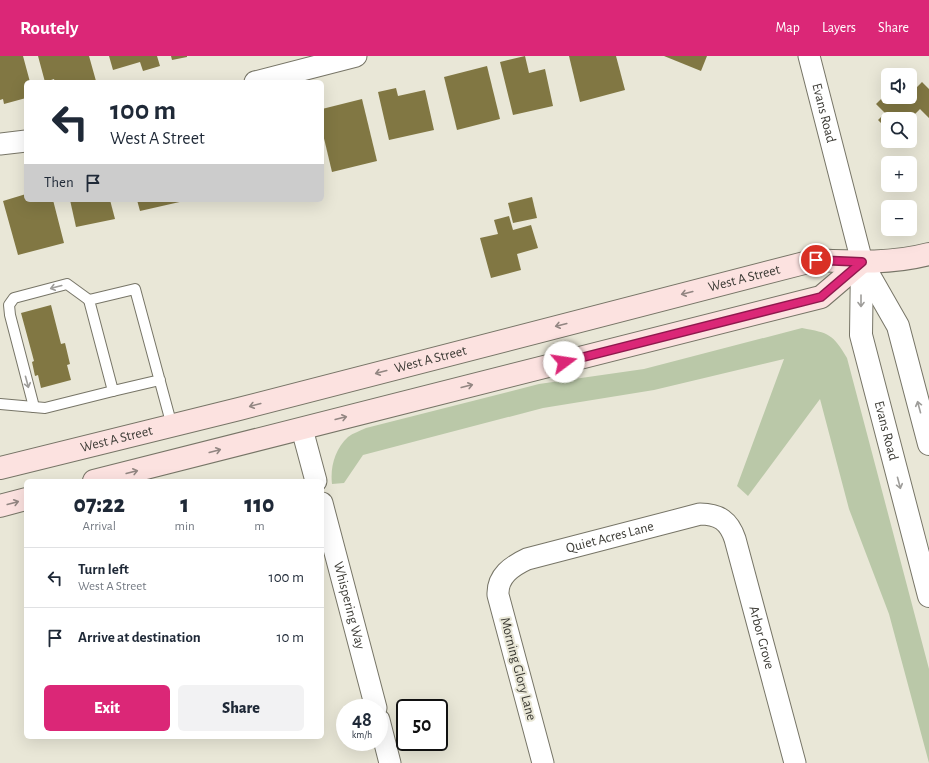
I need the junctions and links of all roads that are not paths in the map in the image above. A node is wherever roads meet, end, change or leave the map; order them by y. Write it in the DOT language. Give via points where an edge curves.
graph roads {
  1 [pos="356,56"];
  2 [pos="809,56"];
  3 [pos="263,80"];
  4 [pos="24,141"];
  5 [pos="0,144"];
  6 [pos="929,254"];
  7 [pos="862,262"];
  8 [pos="89,300"];
  9 [pos="160,380"];
  10 [pos="113,391"];
  11 [pos="0,404"];
  12 [pos="34,407"];
  13 [pos="172,426"];
  14 [pos="302,428"];
  15 [pos="929,444"];
  16 [pos="0,468"];
  17 [pos="102,479"];
  18 [pos="315,479"];
  19 [pos="24,500"];
  20 [pos="0,506"];
  21 [pos="324,511"];
  22 [pos="720,518"];
  23 [pos="504,575"];
  24 [pos="929,596"];
  25 [pos="374,699"];
  26 [pos="387,751"];
  27 [pos="390,763"];
  28 [pos="543,763"];
  29 [pos="795,763"];
  1 -- 3 [label="street"];
  2 -- 7 [label="street, Evans Road"];
  4 -- 5 [label="street"];
  6 -- 7 [label="main road, West A Street" via="905,260"];
  7 -- 13 [label="main road, West A Street, one-way" via="816,260"];
  14 -- 7 [label="main road, one-way" via="821,297"];
  15 -- 7 [label="street, Evans Road, one-way" via="898,326"];
  7 -- 24 [label="street, Evans Road, one-way" via="861,335"];
  8 -- 9 [label="lane" via="135,289"];
  8 -- 10 [label="lane"];
  8 -- 12 [label="lane, one-way" via="67,284 14,298 9,305"];
  9 -- 10 [label="lane"];
  9 -- 13 [label="lane"];
  10 -- 12 [label="lane" via="45,408"];
  11 -- 12 [label="lane"];
  13 -- 16 [label="main road, West A Street"];
  17 -- 14 [label="main road, one-way"];
  14 -- 18 [label="street"];
  20 -- 19 [label="main road, one-way"];
  21 -- 25 [label="street, Whispering Way"];
  22 -- 23 [label="street, Quiet Acres Lane" via="700,514 527,559 513,566"];
  22 -- 29 [label="street, Arbor Grove" via="732,528"];
  23 -- 28 [label="street, Morning Glory Lane" via="498,588 498,595"];
  26 -- 27 [label="street"];
}
